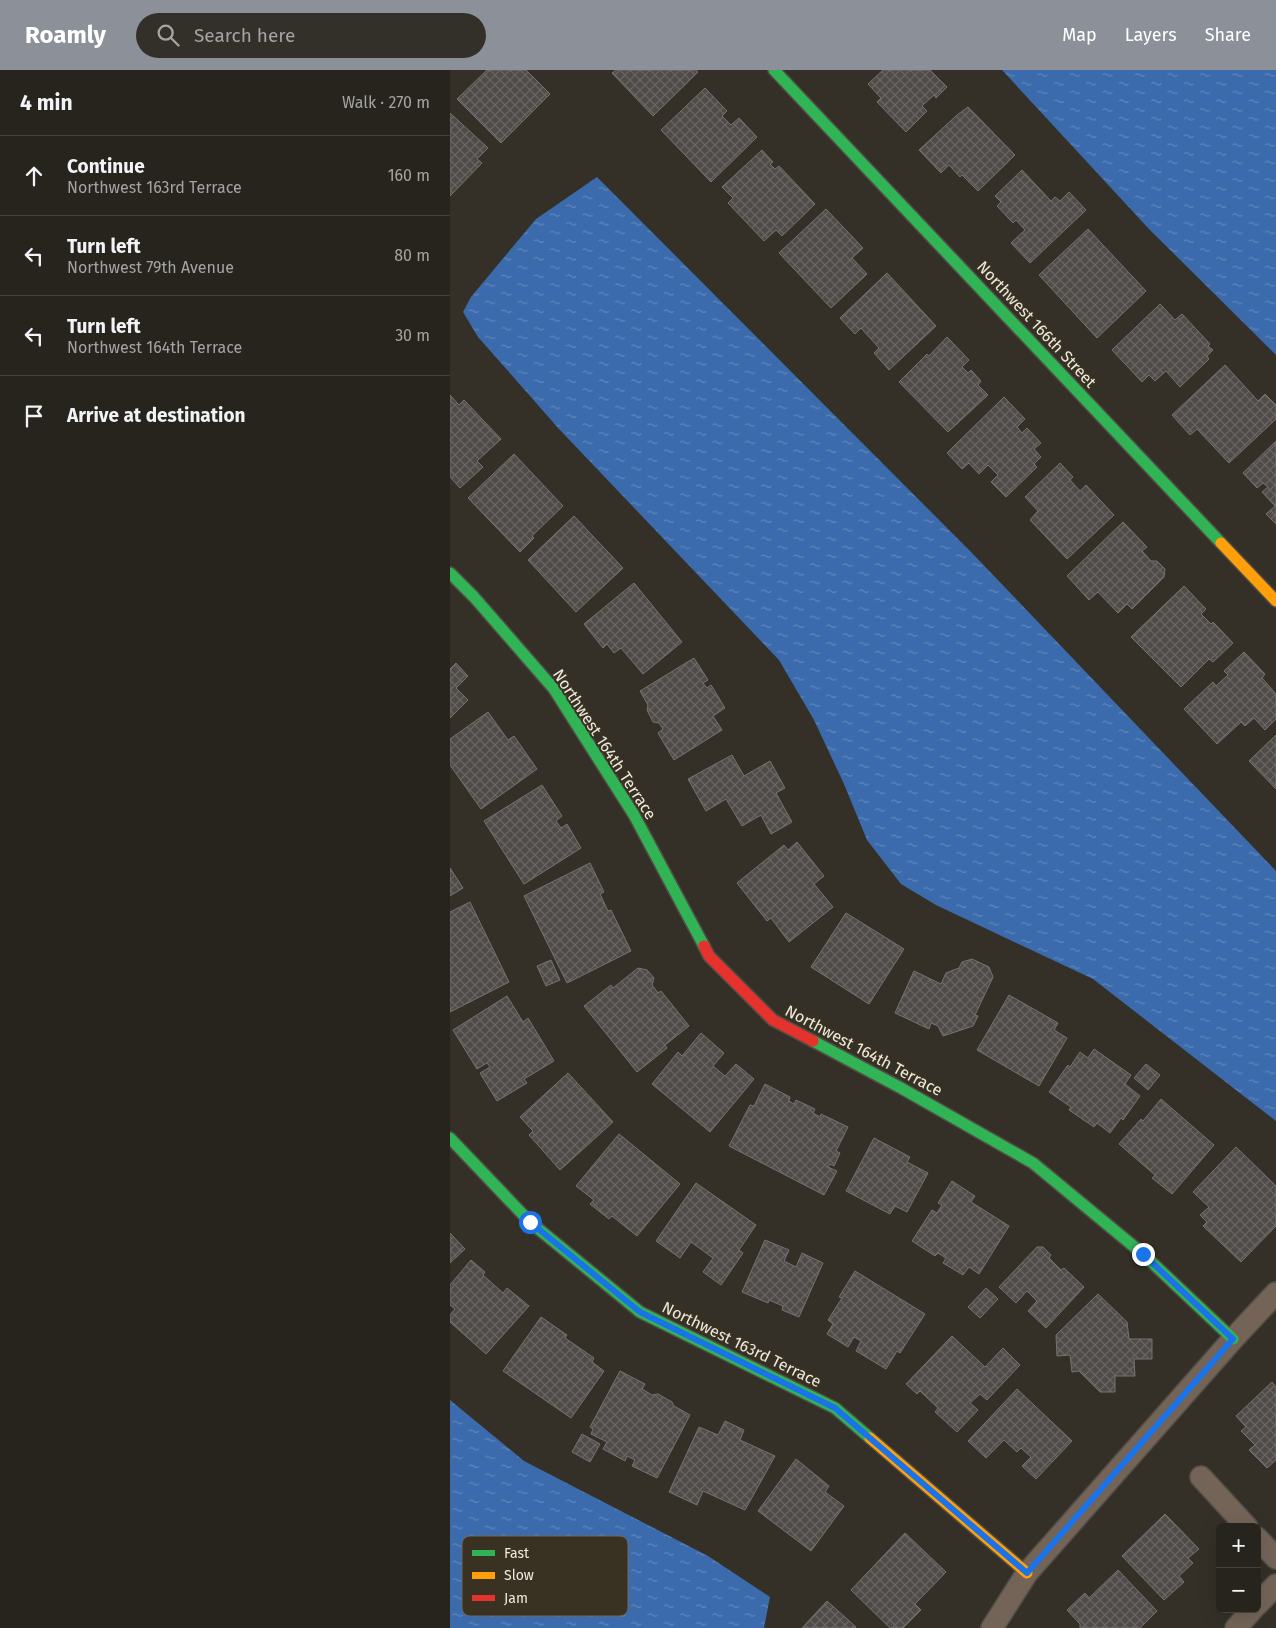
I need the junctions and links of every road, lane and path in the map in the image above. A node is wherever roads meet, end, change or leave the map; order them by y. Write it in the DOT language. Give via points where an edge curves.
graph roads {
  1 [pos="774,70"];
  2 [pos="450,573"];
  3 [pos="1276,601"];
  4 [pos="450,1138"];
  5 [pos="1276,1293"];
  6 [pos="1233,1339"];
  7 [pos="1201,1476"];
  8 [pos="1243,1523"];
  9 [pos="1261,1542"];
  10 [pos="1276,1558"];
  11 [pos="1027,1573"];
  12 [pos="1276,1586"];
  13 [pos="1261,1601"];
  14 [pos="1249,1613"];
  15 [pos="992,1628"];
  16 [pos="1236,1628"];
  1 -- 3 [label="street, Northwest 166th Street"];
  2 -- 6 [label="street, Northwest 164th Terrace" via="554,688 634,815 709,956 774,1020 1033,1163 1143,1254"];
  4 -- 11 [label="street, Northwest 163rd Terrace" via="530,1222 640,1312 835,1408"];
  5 -- 6 [label="street"];
  6 -- 11 [label="street"];
  7 -- 8 [label="street"];
  9 -- 10 [label="street"];
  11 -- 15 [label="street"];
  12 -- 13 [label="street"];
  14 -- 16 [label="street"];
}
